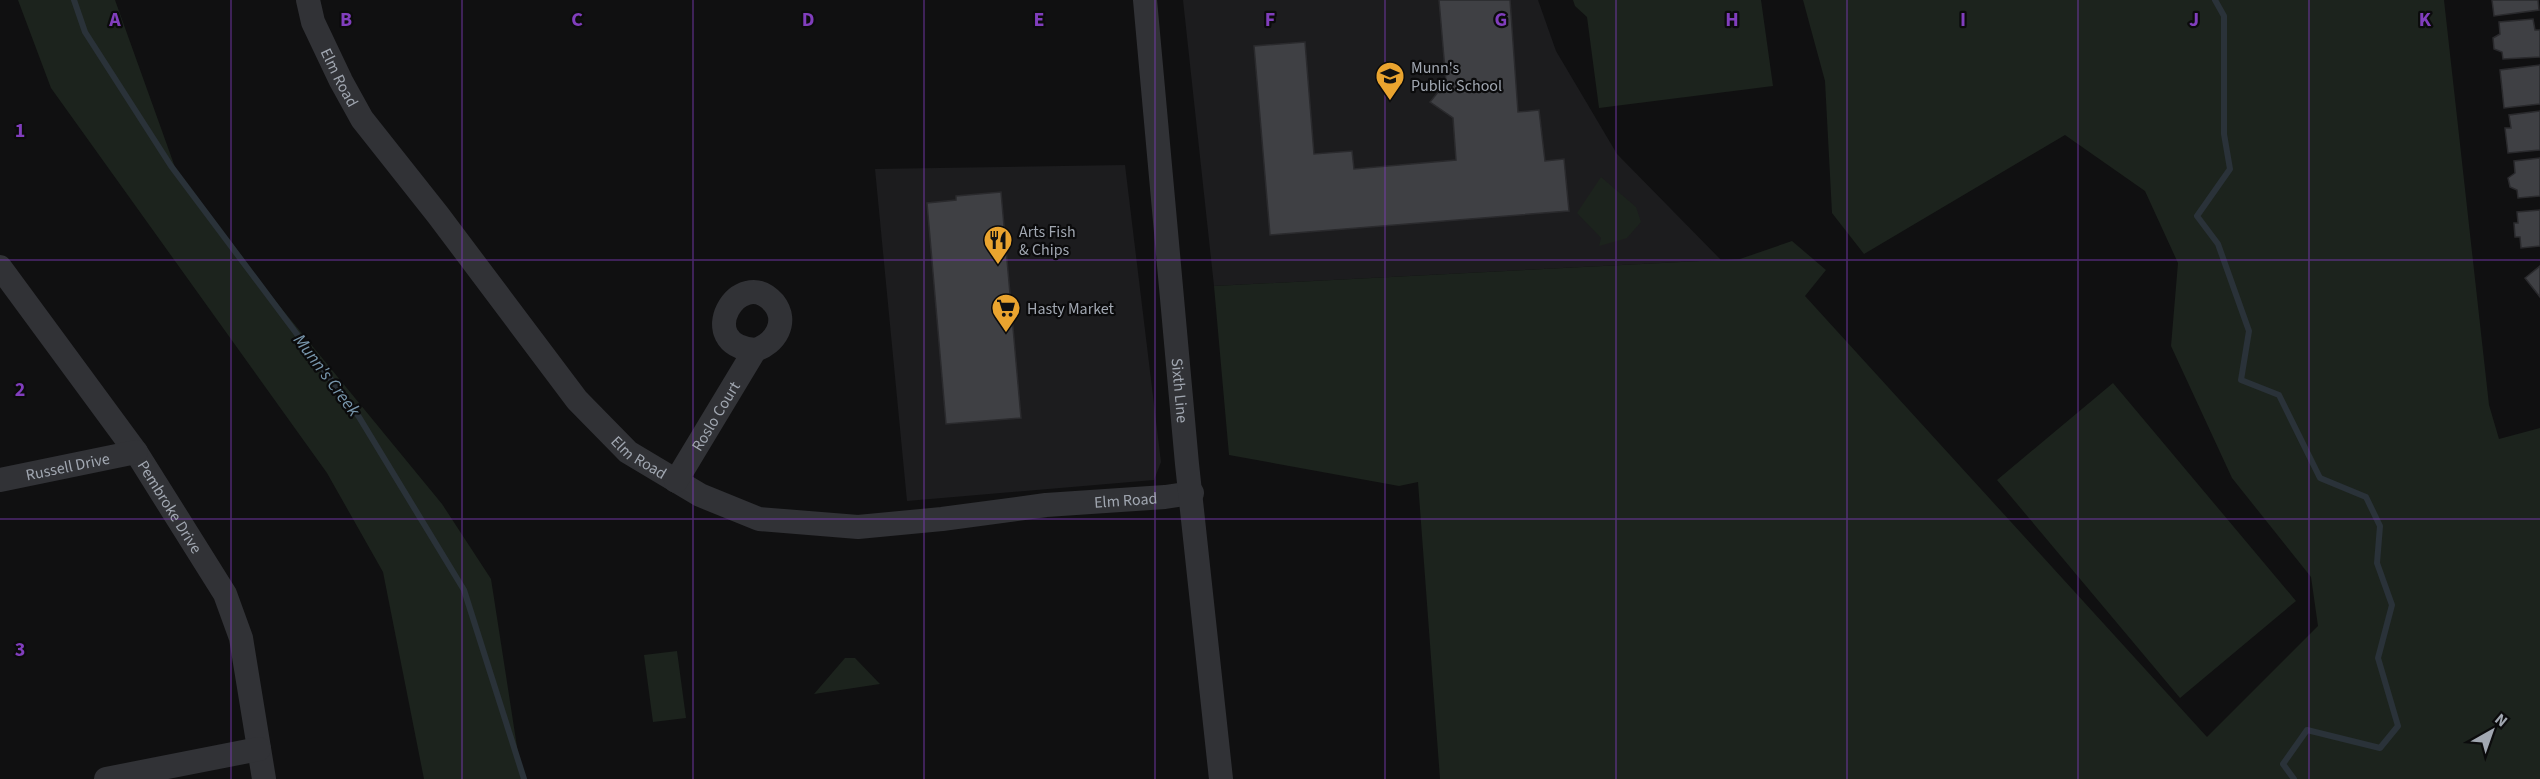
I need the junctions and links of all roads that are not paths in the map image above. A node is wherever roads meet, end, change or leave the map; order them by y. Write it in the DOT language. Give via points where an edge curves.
graph roads {
  1 [pos="308,0"];
  2 [pos="1144,0"];
  3 [pos="0,267"];
  4 [pos="755,350"];
  5 [pos="136,452"];
  6 [pos="0,480"];
  7 [pos="676,481"];
  8 [pos="1192,493"];
  9 [pos="259,749"];
  10 [pos="106,779"];
  11 [pos="264,779"];
  12 [pos="1221,779"];
  1 -- 7 [label="street, Elm Road" via="313,22 362,119 577,400 628,452"];
  2 -- 8 [label="street, Sixth Line"];
  3 -- 5 [label="street, Pembroke Drive"];
  4 -- 7 [label="street, Roslo Court"];
  5 -- 6 [label="street, Russell Drive"];
  5 -- 9 [label="street, Pembroke Drive" via="225,594 241,638"];
  7 -- 8 [label="street, Elm Road" via="759,519 858,527"];
  8 -- 12 [label="street, Sixth Line"];
  9 -- 10 [label="street"];
  9 -- 11 [label="street, Pembroke Drive"];
}
